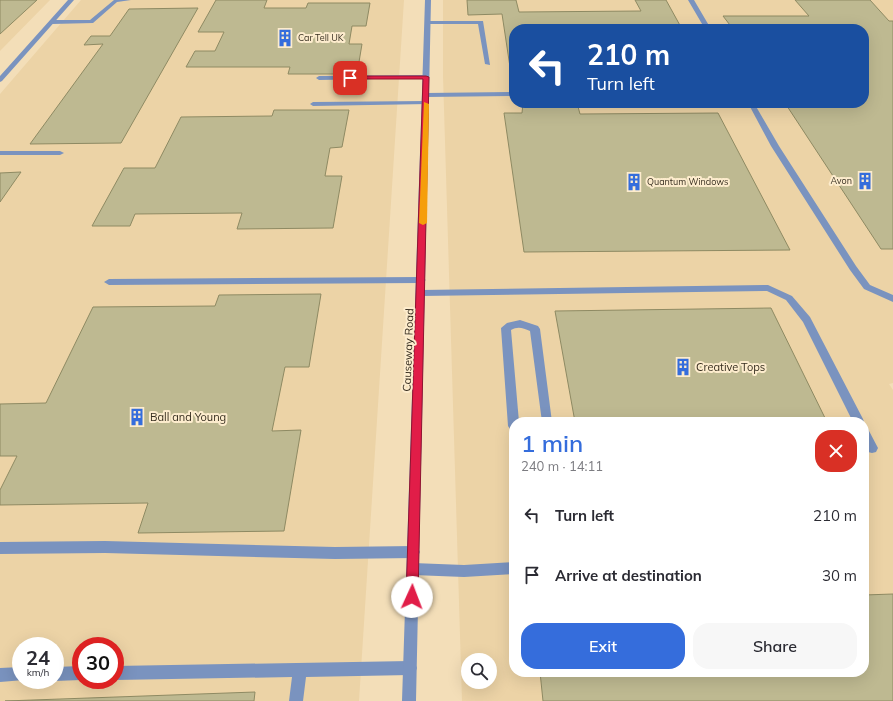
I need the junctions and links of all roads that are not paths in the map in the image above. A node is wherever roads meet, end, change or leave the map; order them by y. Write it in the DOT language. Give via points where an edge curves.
graph roads {
  1 [pos="71,0"];
  2 [pos="128,0"];
  3 [pos="428,0"];
  4 [pos="691,0"];
  5 [pos="52,22"];
  6 [pos="428,23"];
  7 [pos="705,24"];
  8 [pos="488,64"];
  9 [pos="426,77"];
  10 [pos="319,78"];
  11 [pos="0,80"];
  12 [pos="509,94"];
  13 [pos="426,99"];
  14 [pos="313,104"];
  15 [pos="754,108"];
  16 [pos="60,152"];
  17 [pos="0,153"];
  18 [pos="422,280"];
  19 [pos="108,282"];
  20 [pos="421,293"];
  21 [pos="893,299"];
  22 [pos="513,417"];
  23 [pos="546,417"];
  24 [pos="856,417"];
  25 [pos="869,442"];
  26 [pos="872,448"];
  27 [pos="0,548"];
  28 [pos="414,552"];
  29 [pos="509,568"];
  30 [pos="413,569"];
  31 [pos="410,668"];
  32 [pos="300,670"];
  33 [pos="124,673"];
  34 [pos="12,674"];
  35 [pos="0,675"];
  36 [pos="296,701"];
  37 [pos="409,701"];
  1 -- 5 [label="street"];
  2 -- 5 [label="street" via="116,1 91,22"];
  3 -- 6 [label="street, Causeway Road"];
  4 -- 7 [label="street"];
  5 -- 11 [label="street"];
  6 -- 8 [label="street" via="481,22"];
  6 -- 9 [label="street, Causeway Road"];
  9 -- 10 [label="street"];
  9 -- 13 [label="street, Causeway Road"];
  12 -- 13 [label="street"];
  13 -- 14 [label="street"];
  13 -- 18 [label="street, Causeway Road"];
  15 -- 21 [label="street" via="775,146 866,287"];
  16 -- 17 [label="street"];
  18 -- 19 [label="street"];
  18 -- 20 [label="street, Causeway Road"];
  20 -- 24 [label="street" via="768,288 789,298 807,320"];
  20 -- 28 [label="street, Causeway Road"];
  22 -- 23 [label="street" via="506,328 515,323 535,329"];
  25 -- 26 [label="street"];
  27 -- 28 [label="street"];
  28 -- 30 [label="street, Causeway Road"];
  29 -- 30 [label="street" via="464,571"];
  30 -- 31 [label="street, Causeway Road"];
  31 -- 32 [label="street"];
  31 -- 37 [label="street, Causeway Road"];
  32 -- 33 [label="street"];
  32 -- 36 [label="street"];
  34 -- 35 [label="street"];
}
